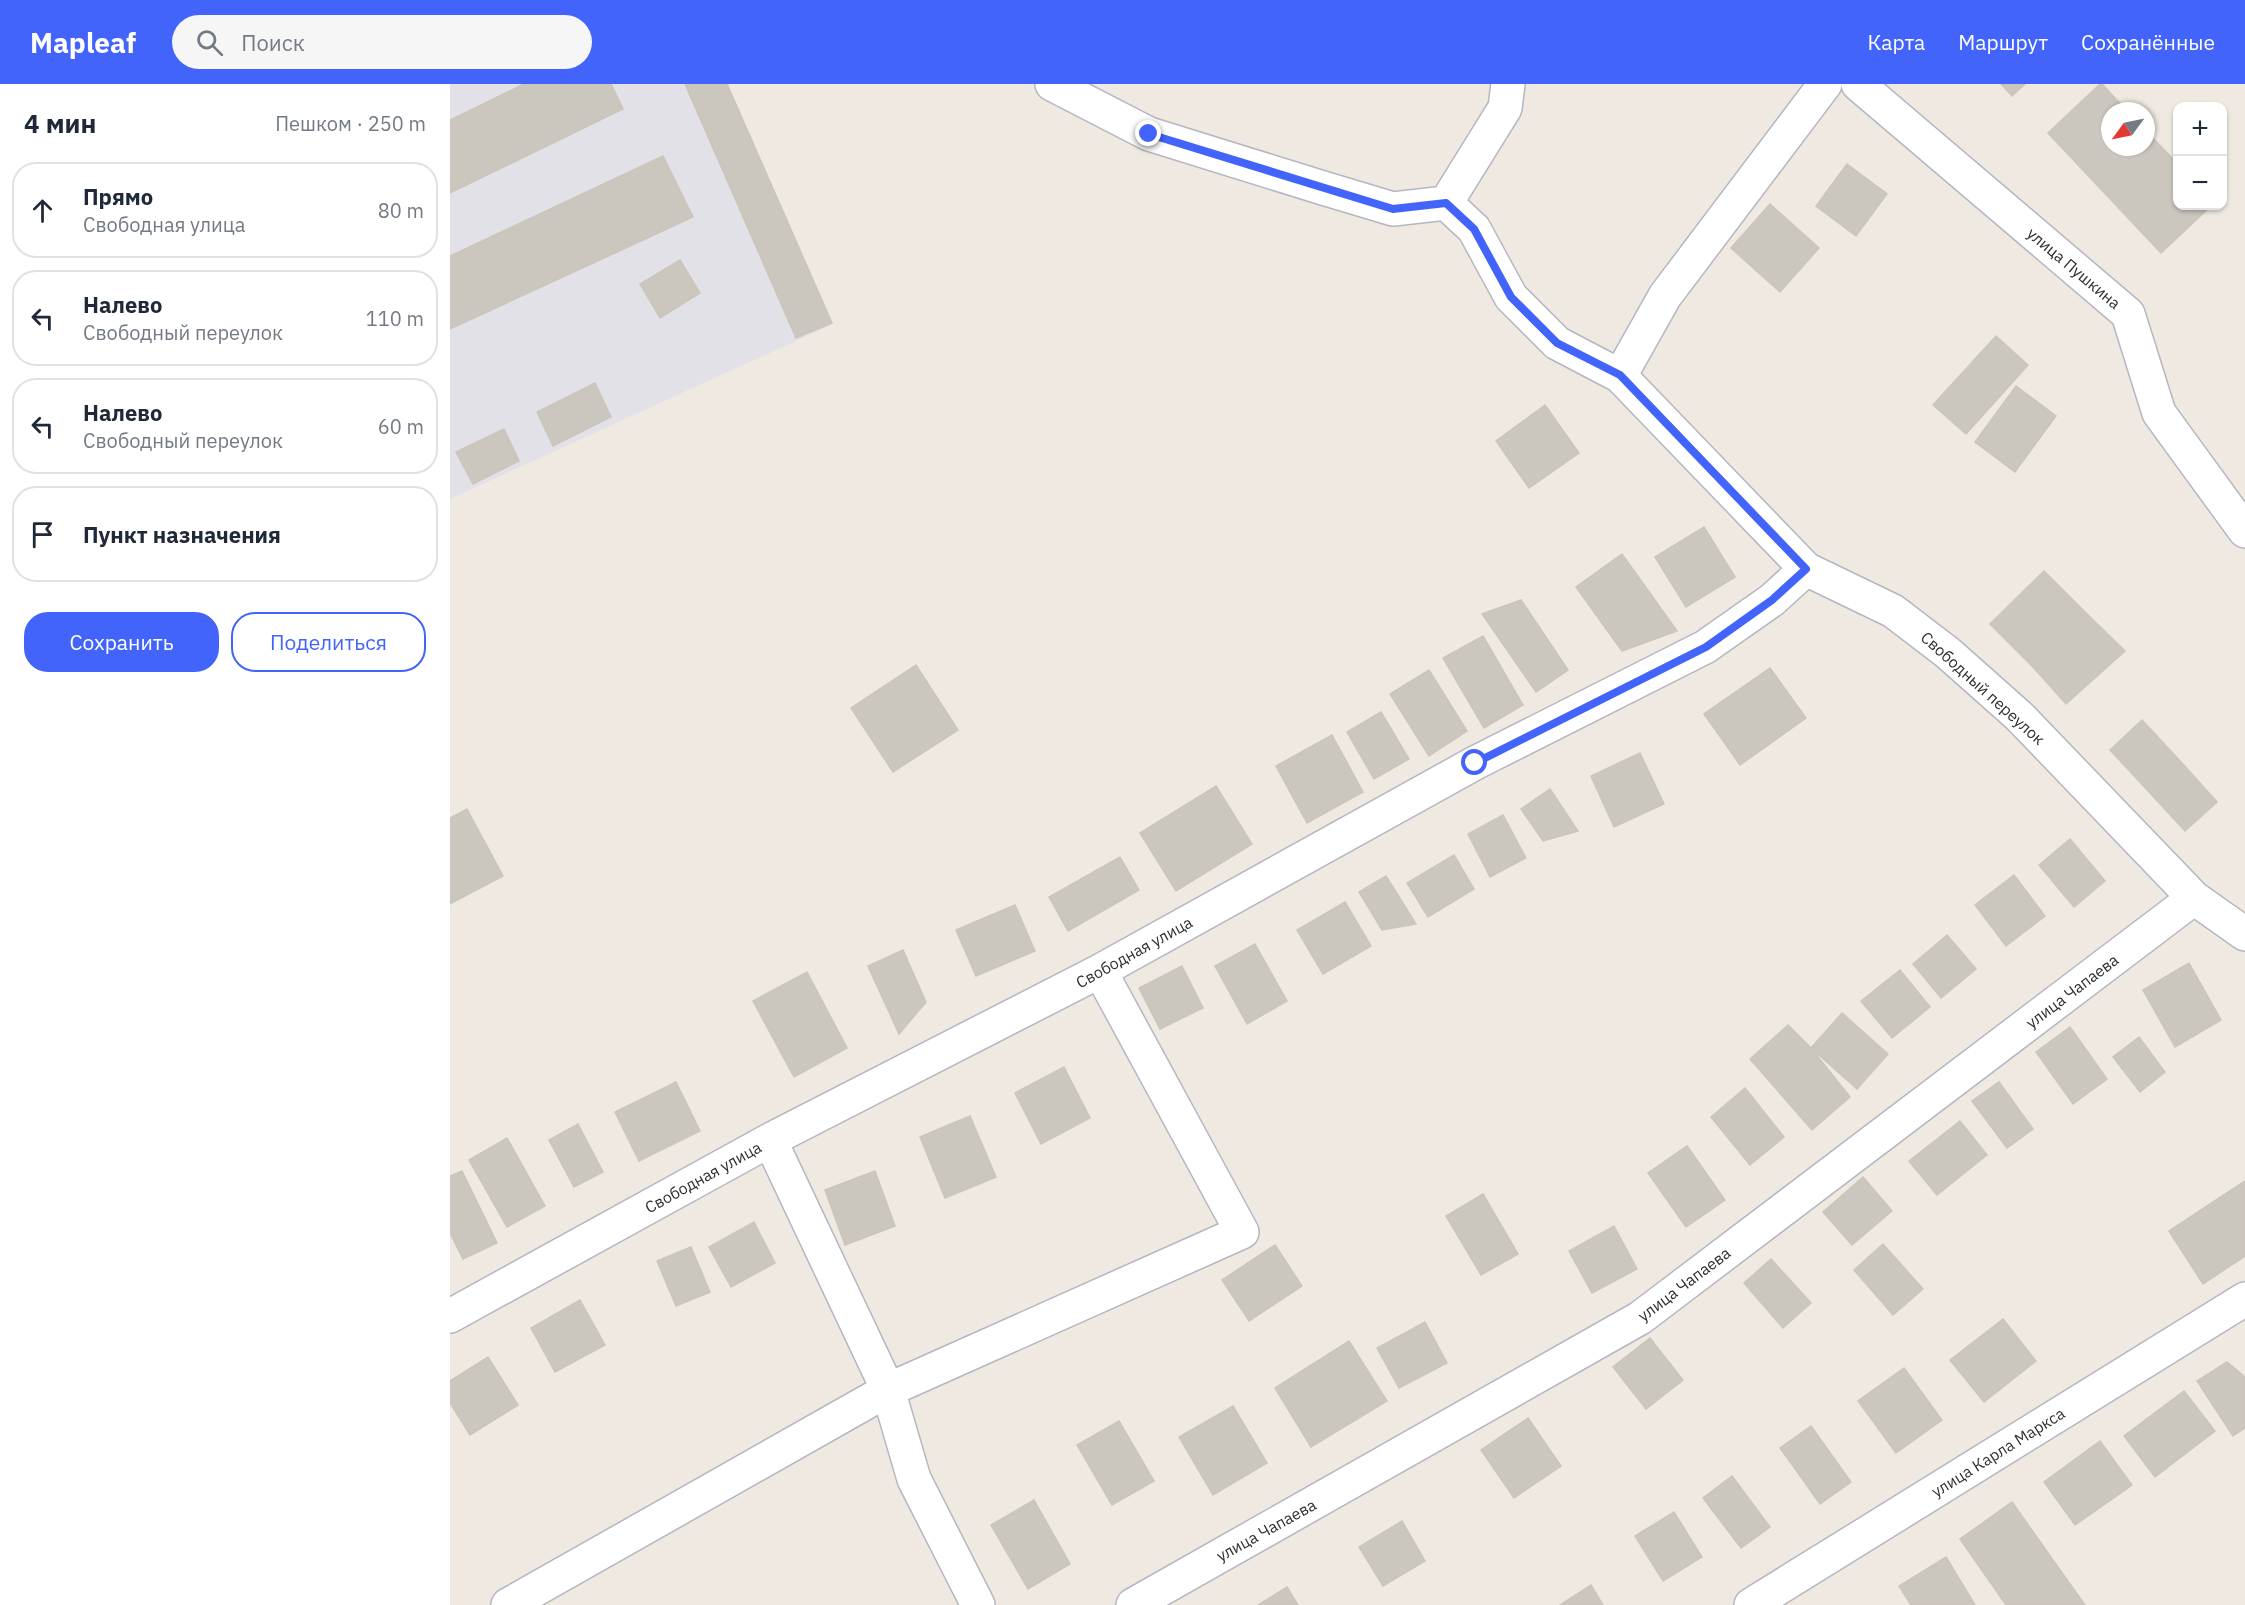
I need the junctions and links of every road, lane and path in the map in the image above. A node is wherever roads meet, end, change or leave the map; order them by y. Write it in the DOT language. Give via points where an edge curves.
graph roads {
  1 [pos="1052,84"];
  2 [pos="1508,84"];
  3 [pos="1825,84"];
  4 [pos="1857,84"];
  5 [pos="1446,203"];
  6 [pos="1620,375"];
  7 [pos="2245,531"];
  8 [pos="1806,569"];
  9 [pos="2194,898"];
  10 [pos="2245,934"];
  11 [pos="1100,971"];
  12 [pos="770,1140"];
  13 [pos="2245,1299"];
  14 [pos="450,1316"];
  15 [pos="888,1390"];
  16 [pos="508,1605"];
  17 [pos="978,1605"];
  18 [pos="1132,1605"];
  19 [pos="1751,1605"];
  1 -- 5 [label="street" via="1149,134 1323,188 1393,209"];
  2 -- 5 [label="street" via="1505,108"];
  3 -- 6 [label="street" via="1665,296"];
  4 -- 7 [label="street, улица Пушкина" via="2128,314 2160,413"];
  5 -- 6 [label="street, Свободный переулок" via="1474,229 1511,297 1557,343"];
  6 -- 8 [label="street, Свободный переулок"];
  8 -- 9 [label="street, Свободный переулок" via="1893,611 1948,653 2020,717"];
  8 -- 11 [label="street, Свободная улица" via="1772,600 1706,647 1475,763"];
  9 -- 10 [label="street, Свободный переулок"];
  9 -- 18 [label="street, улица Чапаева" via="1640,1318"];
  11 -- 12 [label="street, Свободная улица"];
  11 -- 15 [label="street" via="1242,1232"];
  12 -- 14 [label="street, Свободная улица"];
  12 -- 15 [label="street"];
  13 -- 19 [label="street, улица Карла Маркса"];
  15 -- 16 [label="street"];
  15 -- 17 [label="street" via="914,1479"];
}
